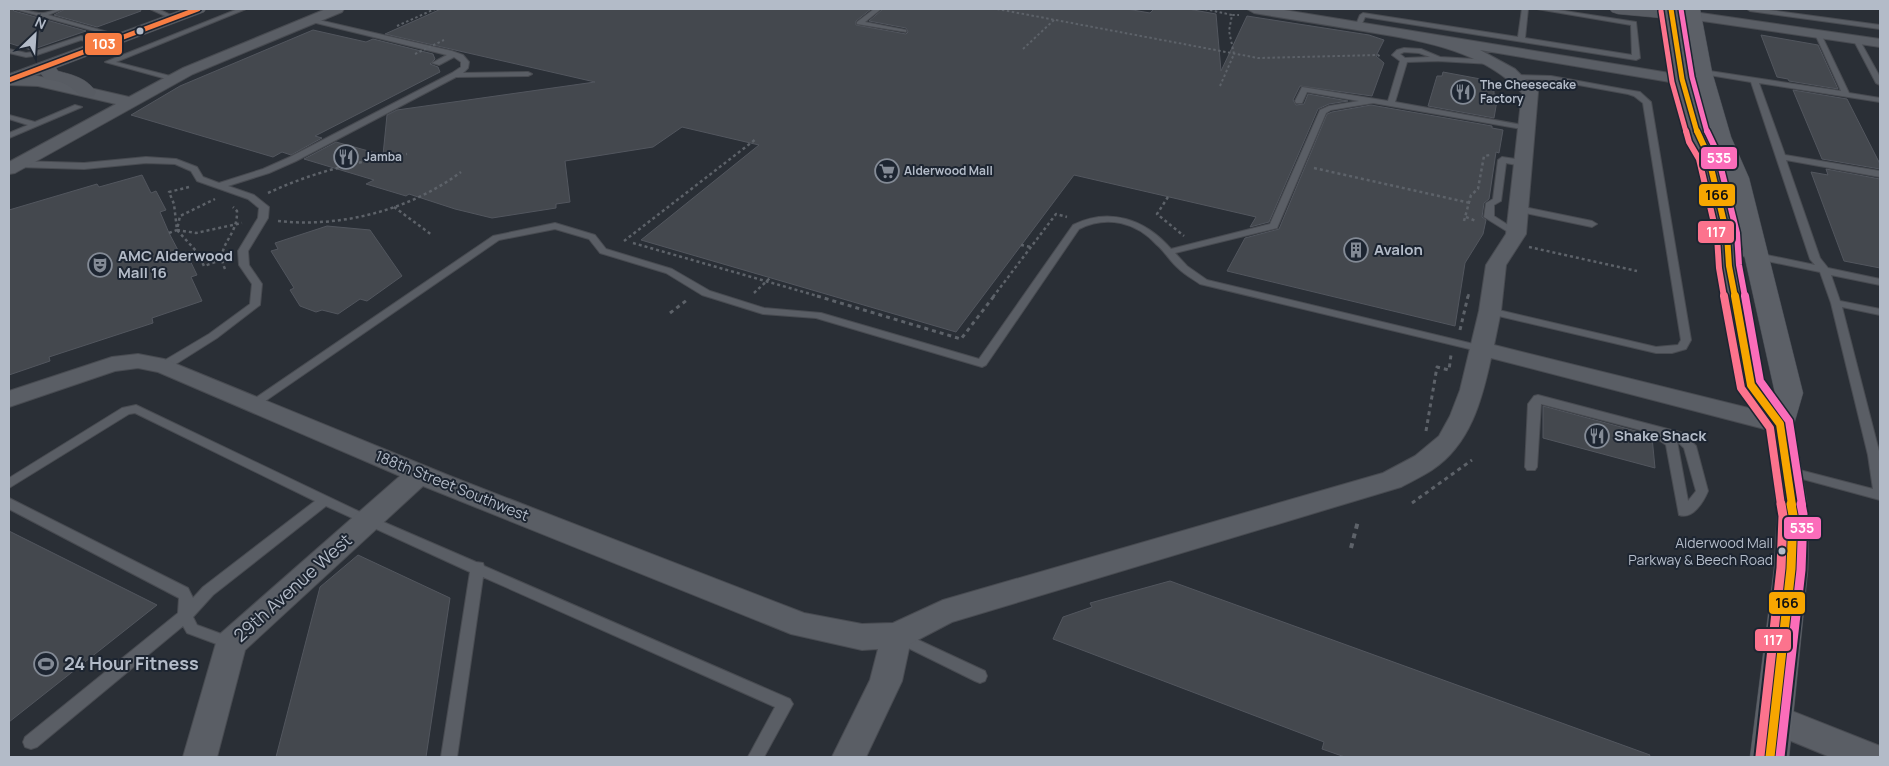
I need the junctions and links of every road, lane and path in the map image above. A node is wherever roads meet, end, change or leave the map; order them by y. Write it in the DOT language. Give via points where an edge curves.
graph roads {
  1 [pos="17,9"];
  2 [pos="60,9"];
  3 [pos="153,9"];
  4 [pos="198,9"];
  5 [pos="243,9"];
  6 [pos="337,9"];
  7 [pos="878,9"];
  8 [pos="997,9"];
  9 [pos="1205,9"];
  10 [pos="1525,9"];
  11 [pos="1540,9"];
  12 [pos="1618,9"];
  13 [pos="1654,9"];
  14 [pos="1750,9"];
  15 [pos="1671,11"];
  16 [pos="1250,12"];
  17 [pos="1693,12"];
  18 [pos="42,15"];
  19 [pos="1232,15"];
  20 [pos="174,18"];
  21 [pos="310,20"];
  22 [pos="1054,20"];
  23 [pos="341,27"];
  24 [pos="1358,27"];
  25 [pos="1880,27"];
  26 [pos="904,31"];
  27 [pos="327,33"];
  28 [pos="368,33"];
  29 [pos="1818,34"];
  30 [pos="122,37"];
  31 [pos="1856,39"];
  32 [pos="354,40"];
  33 [pos="444,40"];
  34 [pos="1435,40"];
  35 [pos="1521,40"];
  36 [pos="398,41"];
  37 [pos="1880,42"];
  38 [pos="103,44"];
  39 [pos="385,47"];
  40 [pos="1023,49"];
  41 [pos="9,51"];
  42 [pos="1383,52"];
  43 [pos="415,54"];
  44 [pos="454,54"];
  45 [pos="1234,54"];
  46 [pos="1378,55"];
  47 [pos="1553,58"];
  48 [pos="1384,60"];
  49 [pos="1493,62"];
  50 [pos="436,63"];
  51 [pos="46,66"];
  52 [pos="1871,66"];
  53 [pos="1880,68"];
  54 [pos="1703,72"];
  55 [pos="528,74"];
  56 [pos="455,75"];
  57 [pos="1516,77"];
  58 [pos="171,79"];
  59 [pos="9,80"];
  60 [pos="1754,80"];
  61 [pos="1683,82"];
  62 [pos="1880,83"];
  63 [pos="9,86"];
  64 [pos="1220,86"];
  65 [pos="1846,95"];
  66 [pos="35,97"];
  67 [pos="82,99"];
  68 [pos="1880,100"];
  69 [pos="52,101"];
  70 [pos="1299,101"];
  71 [pos="1372,101"];
  72 [pos="130,102"];
  73 [pos="1391,104"];
  74 [pos="112,113"];
  75 [pos="9,117"];
  76 [pos="36,125"];
  77 [pos="1528,128"];
  78 [pos="9,136"];
  79 [pos="756,139"];
  80 [pos="407,154"];
  81 [pos="1782,157"];
  82 [pos="1300,164"];
  83 [pos="13,167"];
  84 [pos="461,172"];
  85 [pos="1880,174"];
  86 [pos="218,186"];
  87 [pos="170,196"];
  88 [pos="1168,197"];
  89 [pos="216,198"];
  90 [pos="255,200"];
  91 [pos="1470,203"];
  92 [pos="1510,204"];
  93 [pos="394,207"];
  94 [pos="262,218"];
  95 [pos="1084,222"];
  96 [pos="237,224"];
  97 [pos="1592,224"];
  98 [pos="176,230"];
  99 [pos="169,233"];
  100 [pos="432,235"];
  101 [pos="1513,237"];
  102 [pos="1186,239"];
  103 [pos="1021,244"];
  104 [pos="1031,247"];
  105 [pos="1728,250"];
  106 [pos="1169,252"];
  107 [pos="1756,256"];
  108 [pos="221,260"];
  109 [pos="225,269"];
  110 [pos="1824,270"];
  111 [pos="1637,271"];
  112 [pos="1880,282"];
  113 [pos="1836,303"];
  114 [pos="1490,311"];
  115 [pos="1880,312"];
  116 [pos="1482,349"];
  117 [pos="1451,354"];
  118 [pos="164,366"];
  119 [pos="9,399"];
  120 [pos="254,404"];
  121 [pos="1780,424"];
  122 [pos="1652,429"];
  123 [pos="1425,437"];
  124 [pos="1877,456"];
  125 [pos="1472,460"];
  126 [pos="1531,466"];
  127 [pos="1786,471"];
  128 [pos="420,474"];
  129 [pos="9,484"];
  130 [pos="1880,494"];
  131 [pos="325,500"];
  132 [pos="9,503"];
  133 [pos="1412,503"];
  134 [pos="368,519"];
  135 [pos="1358,521"];
  136 [pos="1351,548"];
  137 [pos="478,568"];
  138 [pos="185,616"];
  139 [pos="897,636"];
  140 [pos="231,644"];
  141 [pos="980,676"];
  142 [pos="1774,719"];
  143 [pos="31,742"];
  144 [pos="200,757"];
  145 [pos="449,757"];
  146 [pos="756,757"];
  147 [pos="849,757"];
  148 [pos="1770,757"];
  149 [pos="1868,757"];
  1 -- 18 [label="lane"];
  2 -- 18 [label="lane"];
  3 -- 20 [label="lane"];
  4 -- 20 [label="street"];
  5 -- 58 [label="lane" via="109,62"];
  6 -- 21 [label="street"];
  7 -- 26 [label="lane" via="859,23"];
  8 -- 22 [label="path"];
  9 -- 19 [label="path"];
  10 -- 35 [label="lane"];
  11 -- 35 [label="lane" via="1634,23 1636,58"];
  12 -- 15 [label="street"];
  13 -- 15 [label="street"];
  14 -- 25 [label="lane"];
  15 -- 17 [label="street"];
  15 -- 61 [label="main road"];
  16 -- 19 [label="path"];
  16 -- 24 [label="street"];
  17 -- 29 [label="street"];
  17 -- 54 [label="main road"];
  18 -- 30 [label="lane"];
  19 -- 45 [label="path" via="1229,31"];
  20 -- 30 [label="street"];
  21 -- 23 [label="lane"];
  21 -- 58 [label="street"];
  22 -- 40 [label="path"];
  22 -- 45 [label="path"];
  23 -- 27 [label="lane"];
  23 -- 28 [label="lane"];
  24 -- 34 [label="street"];
  24 -- 35 [label="lane" via="1363,15"];
  28 -- 32 [label="lane"];
  28 -- 36 [label="lane"];
  29 -- 31 [label="street"];
  29 -- 65 [label="lane"];
  30 -- 38 [label="street"];
  31 -- 37 [label="street"];
  31 -- 52 [label="lane"];
  33 -- 43 [label="path, bridge"];
  34 -- 47 [label="street"];
  34 -- 49 [label="street"];
  36 -- 39 [label="lane"];
  36 -- 44 [label="lane"];
  38 -- 41 [label="lane" via="81,38 34,54"];
  38 -- 51 [label="street"];
  42 -- 46 [label="path"];
  44 -- 50 [label="lane"];
  44 -- 56 [label="lane" via="465,62 464,68"];
  45 -- 46 [label="path" via="1258,58"];
  45 -- 64 [label="path"];
  46 -- 48 [label="path"];
  47 -- 49 [label="street" via="1506,58"];
  47 -- 61 [label="street"];
  49 -- 57 [label="street"];
  49 -- 61 [label="street" via="1539,64"];
  49 -- 73 [label="lane" via="1438,58 1404,60"];
  51 -- 59 [label="street"];
  51 -- 67 [label="street" via="51,75 72,80"];
  52 -- 53 [label="lane"];
  52 -- 62 [label="lane"];
  54 -- 60 [label="lane"];
  54 -- 107 [label="main road" via="1721,137 1738,178"];
  55 -- 56 [label="lane"];
  56 -- 86 [label="lane" via="293,159"];
  57 -- 77 [label="street" via="1530,92"];
  57 -- 114 [label="lane" via="1551,78 1628,92 1647,102 1686,340 1682,347 1656,350"];
  58 -- 72 [label="street"];
  59 -- 67 [label="street" via="38,81"];
  60 -- 65 [label="lane"];
  60 -- 81 [label="lane"];
  61 -- 105 [label="main road" via="1699,139 1708,155"];
  63 -- 66 [label="street" via="10,91"];
  65 -- 68 [label="lane"];
  67 -- 69 [label="street"];
  67 -- 72 [label="street"];
  67 -- 74 [label="street"];
  67 -- 76 [label="lane"];
  70 -- 71 [label="lane" via="1305,89"];
  71 -- 73 [label="lane"];
  71 -- 82 [label="lane" via="1329,108 1323,112"];
  72 -- 74 [label="street"];
  73 -- 77 [label="lane"];
  74 -- 83 [label="street"];
  75 -- 76 [label="lane"];
  76 -- 78 [label="lane"];
  77 -- 92 [label="street"];
  79 -- 104 [label="path" via="623,240 960,340"];
  80 -- 90 [label="path" via="320,172"];
  81 -- 85 [label="lane"];
  81 -- 110 [label="lane" via="1815,259"];
  82 -- 91 [label="path"];
  82 -- 106 [label="lane" via="1274,226"];
  83 -- 86 [label="lane" via="84,166 146,160 176,162 194,169 200,178"];
  84 -- 93 [label="path" via="431,192"];
  86 -- 90 [label="lane"];
  87 -- 98 [label="path" via="174,204"];
  88 -- 102 [label="path" via="1157,214"];
  89 -- 98 [label="path" via="180,216"];
  90 -- 94 [label="lane" via="264,207"];
  90 -- 96 [label="path" via="237,211"];
  92 -- 97 [label="lane"];
  92 -- 101 [label="street"];
  92 -- 101 [label="lane" via="1490,203 1489,217"];
  93 -- 94 [label="path" via="325,222 286,223"];
  93 -- 100 [label="path"];
  94 -- 96 [label="path"];
  94 -- 118 [label="lane" via="243,251 244,266 257,284 255,305"];
  95 -- 104 [label="path" via="1056,214"];
  95 -- 106 [label="lane" via="1120,218 1153,235"];
  95 -- 120 [label="lane" via="1076,227 982,363 817,315 764,311 706,293 669,271 603,251 592,237 555,226 496,238"];
  96 -- 98 [label="path" via="196,233"];
  96 -- 108 [label="path" via="223,247"];
  98 -- 99 [label="path"];
  98 -- 108 [label="path" via="197,252 204,266"];
  101 -- 111 [label="path"];
  101 -- 114 [label="street" via="1496,264"];
  103 -- 104 [label="path"];
  105 -- 107 [label="lane"];
  105 -- 121 [label="main road" via="1751,385"];
  106 -- 116 [label="lane" via="1182,267 1204,282"];
  107 -- 110 [label="lane"];
  107 -- 121 [label="main road" via="1789,393"];
  108 -- 109 [label="path"];
  110 -- 112 [label="lane"];
  110 -- 113 [label="lane"];
  113 -- 115 [label="lane"];
  113 -- 124 [label="lane"];
  114 -- 116 [label="street"];
  116 -- 121 [label="street"];
  116 -- 139 [label="street" via="1472,390 1448,442 1424,463 1392,480 943,612"];
  117 -- 123 [label="path" via="1449,370 1437,366"];
  118 -- 119 [label="street, 188th Street Southwest" via="138,361 112,364"];
  118 -- 120 [label="street, 188th Street Southwest"];
  120 -- 128 [label="street, 188th Street Southwest"];
  121 -- 127 [label="main road"];
  122 -- 122 [label="lane" via="1679,436 1690,446 1702,491 1698,500 1684,512 1672,443"];
  122 -- 126 [label="lane" via="1538,399 1534,404"];
  124 -- 130 [label="lane"];
  125 -- 133 [label="path"];
  127 -- 130 [label="lane"];
  127 -- 142 [label="main road" via="1793,514"];
  128 -- 134 [label="street, 29th Avenue West"];
  128 -- 139 [label="street, 188th Street Southwest" via="802,625 862,637"];
  129 -- 131 [label="lane" via="126,411 136,409"];
  131 -- 134 [label="lane"];
  131 -- 138 [label="lane" via="208,591"];
  132 -- 138 [label="lane" via="183,592"];
  134 -- 137 [label="lane"];
  134 -- 140 [label="street, 29th Avenue West"];
  135 -- 136 [label="path"];
  137 -- 145 [label="lane"];
  137 -- 146 [label="lane" via="785,704"];
  138 -- 140 [label="lane" via="192,629"];
  138 -- 143 [label="lane"];
  139 -- 141 [label="lane"];
  139 -- 147 [label="street" via="886,681"];
  140 -- 144 [label="street, 29th Avenue West"];
  142 -- 148 [label="main road"];
  142 -- 149 [label="street"];
}
